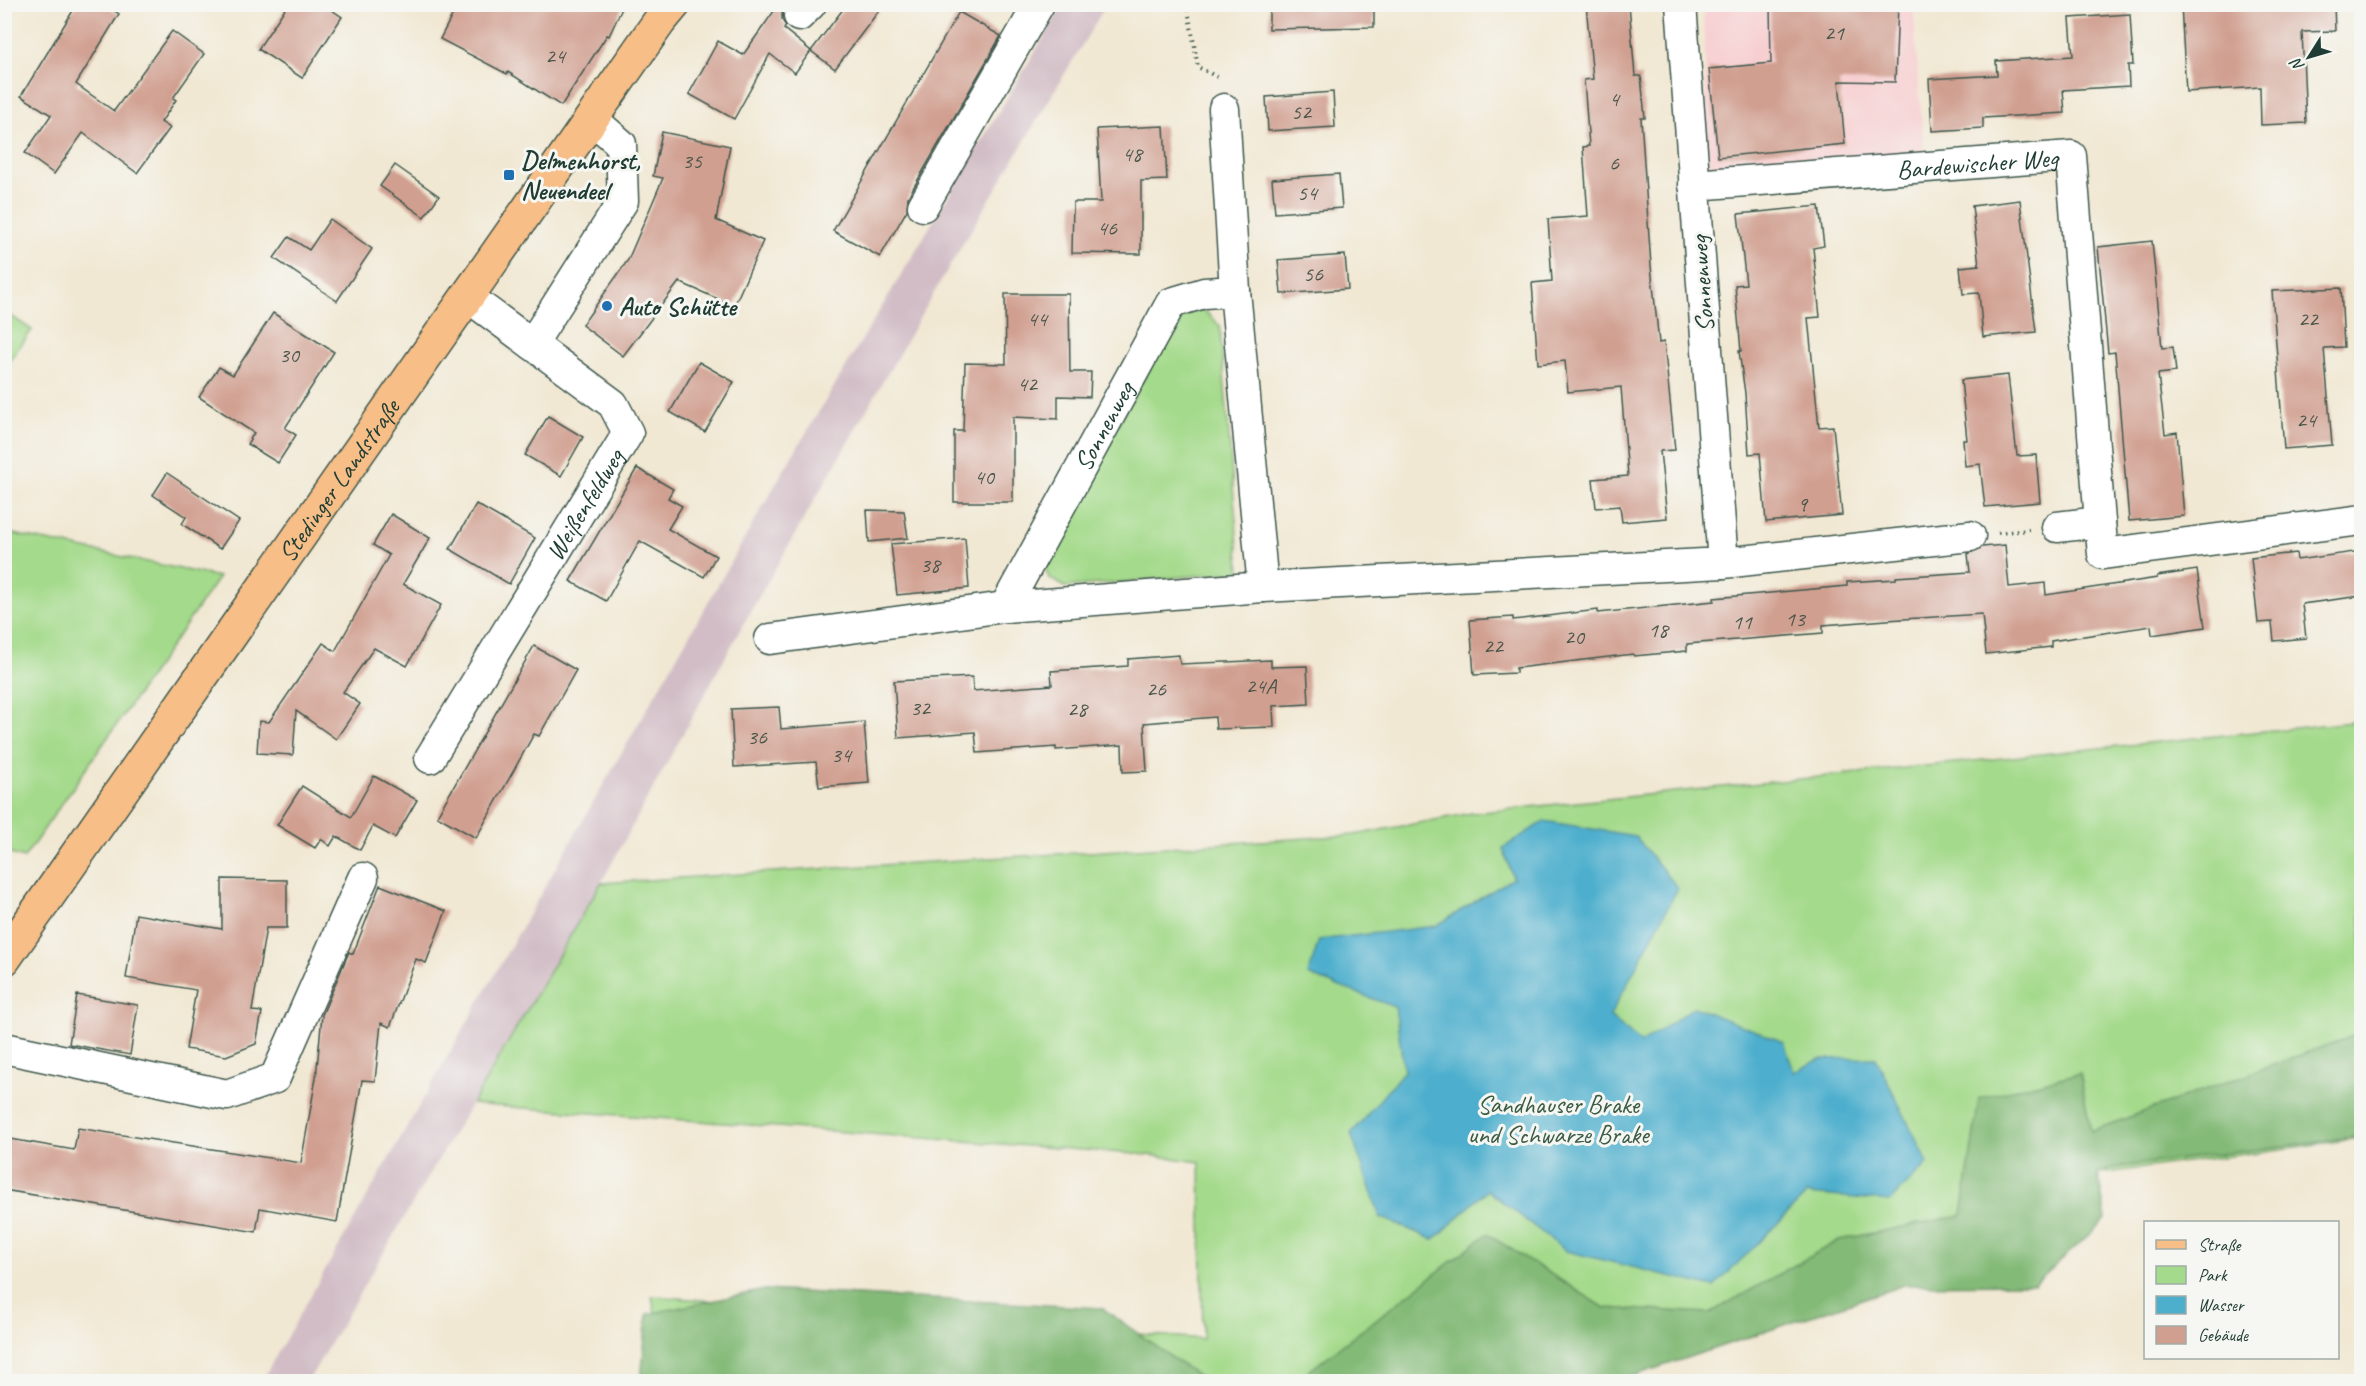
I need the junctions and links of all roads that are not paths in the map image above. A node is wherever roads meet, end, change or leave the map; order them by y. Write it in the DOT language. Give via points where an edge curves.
graph roads {
  1 [pos="674,4"];
  2 [pos="1039,4"];
  3 [pos="1681,4"];
  4 [pos="1224,110"];
  5 [pos="592,119"];
  6 [pos="1694,185"];
  7 [pos="923,207"];
  8 [pos="1235,291"];
  9 [pos="468,297"];
  10 [pos="532,344"];
  11 [pos="2361,520"];
  12 [pos="2100,522"];
  13 [pos="2057,526"];
  14 [pos="1970,536"];
  15 [pos="1723,563"];
  16 [pos="1263,587"];
  17 [pos="1005,607"];
  18 [pos="770,639"];
  19 [pos="430,758"];
  20 [pos="363,878"];
  21 [pos="4,959"];
  22 [pos="4,1048"];
  1 -- 5 [label="main road, Stedinger Landstraße"];
  2 -- 7 [label="street"];
  3 -- 6 [label="street, Sonnenweg"];
  4 -- 8 [label="street"];
  5 -- 9 [label="main road, Stedinger Landstraße"];
  5 -- 10 [label="street" via="621,144 623,201"];
  6 -- 12 [label="street, Bardewischer Weg" via="2071,156"];
  6 -- 15 [label="street, Sonnenweg"];
  8 -- 16 [label="street"];
  8 -- 17 [label="street, Sonnenweg" via="1204,293 1171,303"];
  9 -- 10 [label="street, Weißenfeldweg"];
  9 -- 21 [label="main road, Stedinger Landstraße"];
  10 -- 19 [label="street, Weißenfeldweg" via="613,404 628,433"];
  11 -- 12 [label="street, Bardewischer Weg" via="2103,554"];
  12 -- 13 [label="street"];
  14 -- 15 [label="street"];
  15 -- 16 [label="street"];
  16 -- 17 [label="street"];
  17 -- 18 [label="street"];
  20 -- 22 [label="street" via="275,1078 227,1095"];
}
